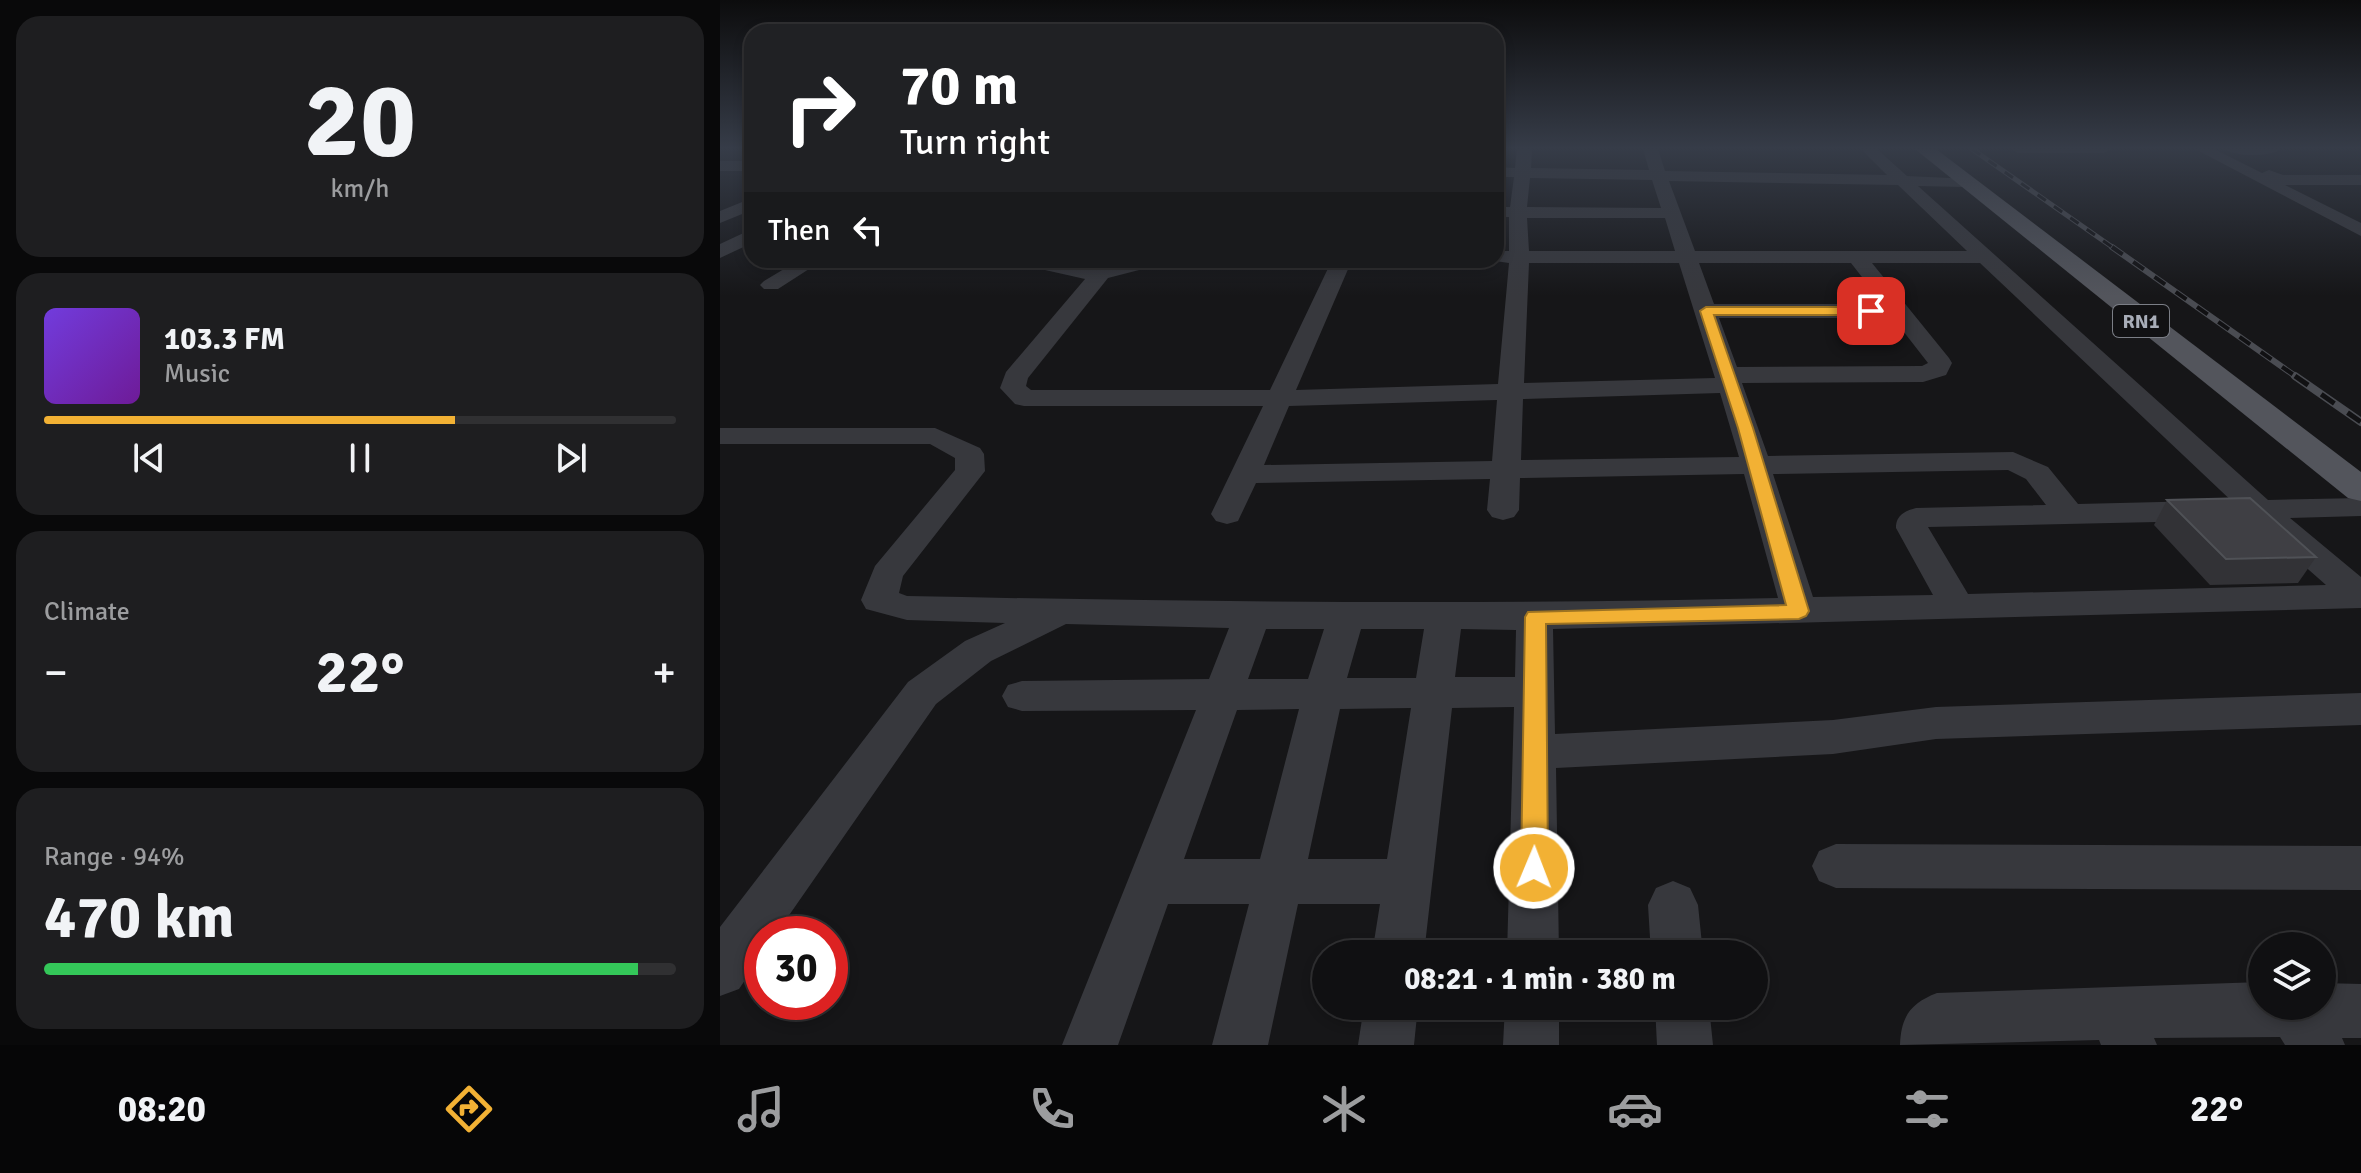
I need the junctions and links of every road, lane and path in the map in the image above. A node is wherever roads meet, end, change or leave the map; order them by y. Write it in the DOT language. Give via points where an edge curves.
graph roads {
  1 [pos="1520,198"];
  2 [pos="1669,198"];
  3 [pos="1920,198"];
  4 [pos="1985,198"];
  5 [pos="2298,198"];
  6 [pos="2318,198"];
  7 [pos="744,207"];
  8 [pos="1504,212"];
  9 [pos="1518,212"];
  10 [pos="1674,213"];
  11 [pos="720,218"];
  12 [pos="2357,228"];
  13 [pos="744,240"];
  14 [pos="720,254"];
  15 [pos="744,256"];
  16 [pos="1508,257"];
  17 [pos="1688,257"];
  18 [pos="1857,257"];
  19 [pos="1987,257"];
  20 [pos="800,268"];
  21 [pos="1058,268"];
  22 [pos="1127,268"];
  23 [pos="1338,268"];
  24 [pos="1101,273"];
  25 [pos="771,285"];
  26 [pos="1706,311"];
  27 [pos="1899,311"];
  28 [pos="1729,380"];
  29 [pos="1512,394"];
  30 [pos="1280,398"];
  31 [pos="720,436"];
  32 [pos="1756,466"];
  33 [pos="1508,470"];
  34 [pos="1246,474"];
  35 [pos="2361,490"];
  36 [pos="2361,507"];
  37 [pos="1503,510"];
  38 [pos="2260,510"];
  39 [pos="2068,513"];
  40 [pos="1227,514"];
  41 [pos="2361,596"];
  42 [pos="1959,608"];
  43 [pos="1799,611"];
  44 [pos="1060,612"];
  45 [pos="1252,616"];
  46 [pos="1346,616"];
  47 [pos="1444,617"];
  48 [pos="1535,617"];
  49 [pos="1534,692"];
  50 [pos="1433,693"];
  51 [pos="1323,694"];
  52 [pos="1222,695"];
  53 [pos="1022,696"];
  54 [pos="2361,709"];
  55 [pos="1536,752"];
  56 [pos="1836,866"];
  57 [pos="2361,868"];
  58 [pos="1151,881"];
  59 [pos="1279,882"];
  60 [pos="1407,882"];
  61 [pos="1673,905"];
  62 [pos="1400,940"];
  63 [pos="1533,940"];
  64 [pos="1676,940"];
  65 [pos="720,970"];
  66 [pos="2361,1011"];
  67 [pos="1389,1020"];
  68 [pos="1532,1020"];
  69 [pos="1683,1020"];
  70 [pos="2306,1027"];
  71 [pos="2122,1028"];
  72 [pos="1090,1045"];
  73 [pos="1240,1045"];
  74 [pos="1386,1045"];
  75 [pos="1531,1045"];
  76 [pos="1685,1045"];
  77 [pos="1928,1045"];
  1 -- 9 [label="street"];
  2 -- 10 [label="street"];
  3 -- 19 [label="street"];
  4 -- 35 [label="main road, RN1"];
  5 -- 12 [label="street"];
  6 -- 12 [label="street" via="2350,213"];
  7 -- 11 [label="street"];
  8 -- 9 [label="street"];
  9 -- 10 [label="street"];
  9 -- 16 [label="street"];
  10 -- 17 [label="street"];
  13 -- 14 [label="street"];
  14 -- 15 [label="street"];
  16 -- 17 [label="street"];
  16 -- 29 [label="street"];
  17 -- 18 [label="street"];
  17 -- 26 [label="street"];
  18 -- 19 [label="street"];
  18 -- 27 [label="street"];
  19 -- 38 [label="street"];
  20 -- 25 [label="street"];
  21 -- 24 [label="street"];
  22 -- 24 [label="street"];
  23 -- 30 [label="street"];
  24 -- 30 [label="street" via="1015,377 1013,388 1024,398"];
  26 -- 27 [label="street"];
  26 -- 28 [label="street"];
  27 -- 28 [label="street" via="1940,363 1937,370"];
  28 -- 29 [label="street"];
  28 -- 32 [label="street"];
  29 -- 30 [label="street"];
  29 -- 33 [label="street"];
  30 -- 34 [label="street"];
  31 -- 44 [label="street" via="935,436 970,454 970,471 887,574 879,600 907,608"];
  32 -- 33 [label="street"];
  32 -- 39 [label="street" via="2013,461 2037,473"];
  32 -- 43 [label="street"];
  33 -- 34 [label="street"];
  33 -- 37 [label="street"];
  34 -- 40 [label="street"];
  36 -- 38 [label="street"];
  38 -- 39 [label="street"];
  38 -- 41 [label="street"];
  39 -- 42 [label="street" via="1916,518 1912,528"];
  41 -- 42 [label="street"];
  42 -- 43 [label="street"];
  43 -- 48 [label="street"];
  44 -- 45 [label="street"];
  44 -- 65 [label="street" via="978,651 922,693"];
  45 -- 46 [label="street"];
  45 -- 52 [label="street"];
  46 -- 47 [label="street"];
  46 -- 51 [label="street"];
  47 -- 48 [label="street"];
  47 -- 50 [label="street"];
  48 -- 49 [label="street"];
  49 -- 50 [label="street"];
  49 -- 55 [label="street"];
  50 -- 51 [label="street"];
  50 -- 60 [label="street"];
  51 -- 52 [label="street"];
  51 -- 59 [label="street"];
  52 -- 53 [label="street"];
  52 -- 58 [label="street"];
  54 -- 55 [label="street" via="1936,723 1833,737"];
  55 -- 63 [label="street"];
  56 -- 57 [label="street"];
  58 -- 59 [label="street"];
  58 -- 72 [label="street"];
  59 -- 60 [label="street"];
  59 -- 73 [label="street"];
  60 -- 62 [label="street"];
  61 -- 64 [label="street"];
  66 -- 70 [label="street"];
  67 -- 74 [label="street"];
  68 -- 75 [label="street"];
  69 -- 76 [label="street"];
  70 -- 71 [label="street"];
  71 -- 77 [label="street" via="1937,1020 1928,1032"];
}
